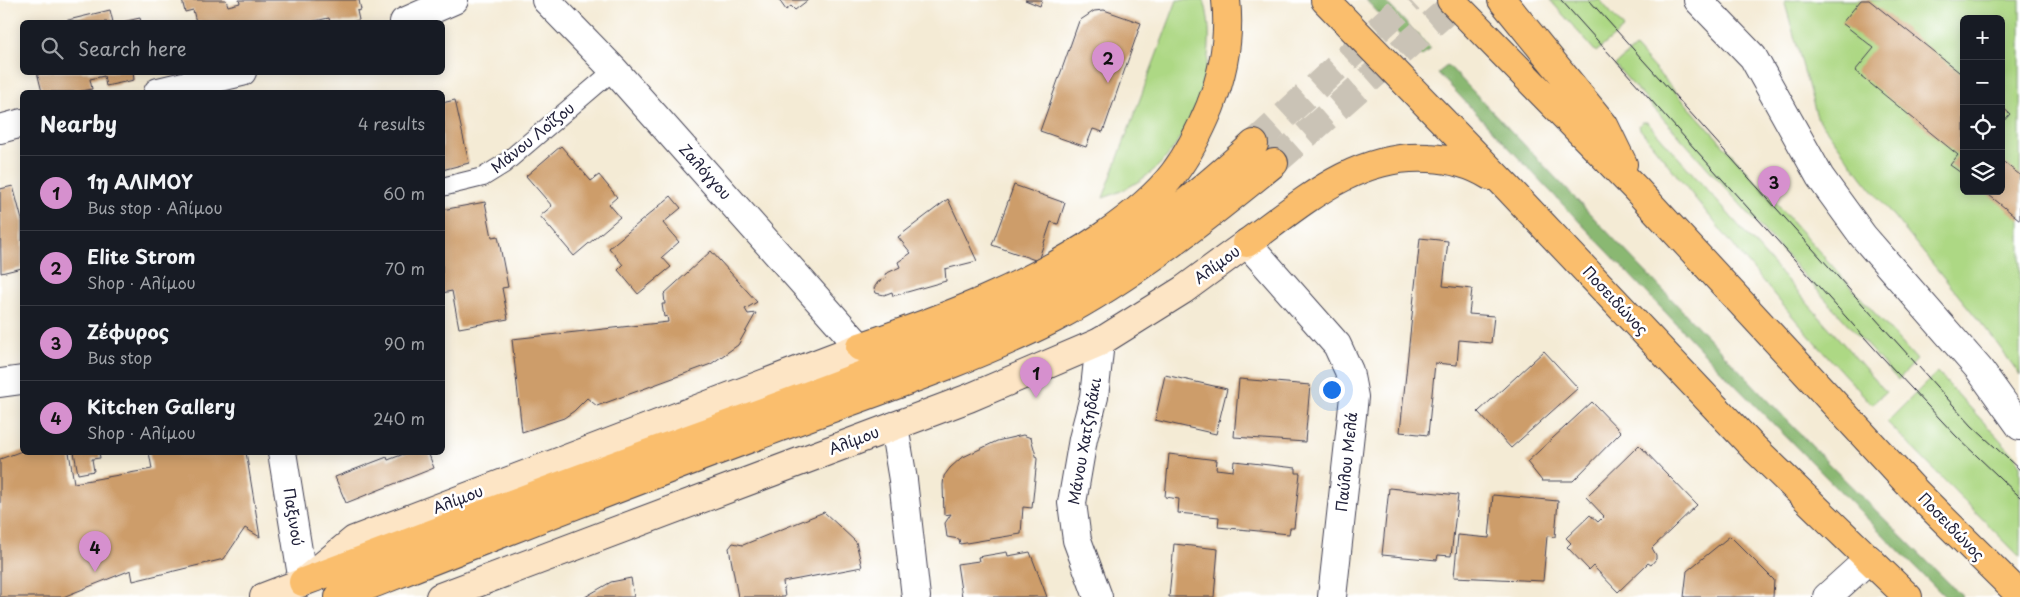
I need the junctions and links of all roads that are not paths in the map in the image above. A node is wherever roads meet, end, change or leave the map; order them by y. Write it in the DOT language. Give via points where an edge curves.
graph roads {
  1 [pos="454,0"];
  2 [pos="546,0"];
  3 [pos="1226,0"];
  4 [pos="1325,0"];
  5 [pos="1451,0"];
  6 [pos="1502,0"];
  7 [pos="1698,0"];
  8 [pos="409,20"];
  9 [pos="614,70"];
  10 [pos="230,81"];
  11 [pos="171,90"];
  12 [pos="1254,144"];
  13 [pos="1274,163"];
  14 [pos="445,186"];
  15 [pos="1508,188"];
  16 [pos="1635,188"];
  17 [pos="1247,243"];
  18 [pos="1100,342"];
  19 [pos="860,347"];
  20 [pos="20,380"];
  21 [pos="0,383"];
  22 [pos="894,426"];
  23 [pos="2020,426"];
  24 [pos="282,455"];
  25 [pos="1869,559"];
  26 [pos="303,582"];
  27 [pos="2020,595"];
  28 [pos="264,597"];
  29 [pos="340,597"];
  30 [pos="440,597"];
  31 [pos="916,597"];
  32 [pos="1098,597"];
  33 [pos="1332,597"];
  34 [pos="1827,597"];
  35 [pos="1908,597"];
  1 -- 8 [label="street"];
  2 -- 9 [label="street, Ζαλόγγου"];
  3 -- 19 [label="highway" via="1225,52 1214,97 1187,154 1150,198 1103,236 1037,276 946,318"];
  4 -- 15 [label="highway, Ποσειδώνος"];
  5 -- 16 [label="highway, Ποσειδώνος"];
  6 -- 16 [label="highway" via="1604,125"];
  7 -- 23 [label="street" via="1753,57 1820,177 1863,236 1979,369"];
  9 -- 14 [label="lane, Μάνου Λοΐζου" via="504,164 484,177"];
  9 -- 19 [label="street, Ζαλόγγου"];
  10 -- 11 [label="street"];
  12 -- 26 [label="highway" via="1170,216 1116,254 1057,292 1008,317 845,382"];
  13 -- 29 [label="highway" via="1184,236 1108,287 1052,319 975,353 551,513"];
  15 -- 17 [label="highway" via="1481,170 1453,161 1413,157 1381,161 1330,183"];
  15 -- 25 [label="highway, Ποσειδώνος" via="1753,447"];
  16 -- 27 [label="highway, Ποσειδώνος" via="1917,492"];
  17 -- 18 [label="main road, Αλίμου" via="1183,290"];
  17 -- 33 [label="street, Παύλου Μελά" via="1337,345 1349,370 1354,397"];
  18 -- 22 [label="main road, Αλίμου"];
  18 -- 32 [label="street, Μάνου Χατζηδάκι" via="1094,397 1072,503 1077,540"];
  19 -- 26 [label="main road, Αλίμου" via="354,540"];
  20 -- 21 [label="street"];
  22 -- 30 [label="main road, Αλίμου"];
  22 -- 31 [label="street"];
  24 -- 26 [label="street, Παξινού"];
  25 -- 34 [label="street"];
  25 -- 35 [label="highway, Ποσειδώνος"];
  26 -- 28 [label="main road, Αλίμου"];
}
